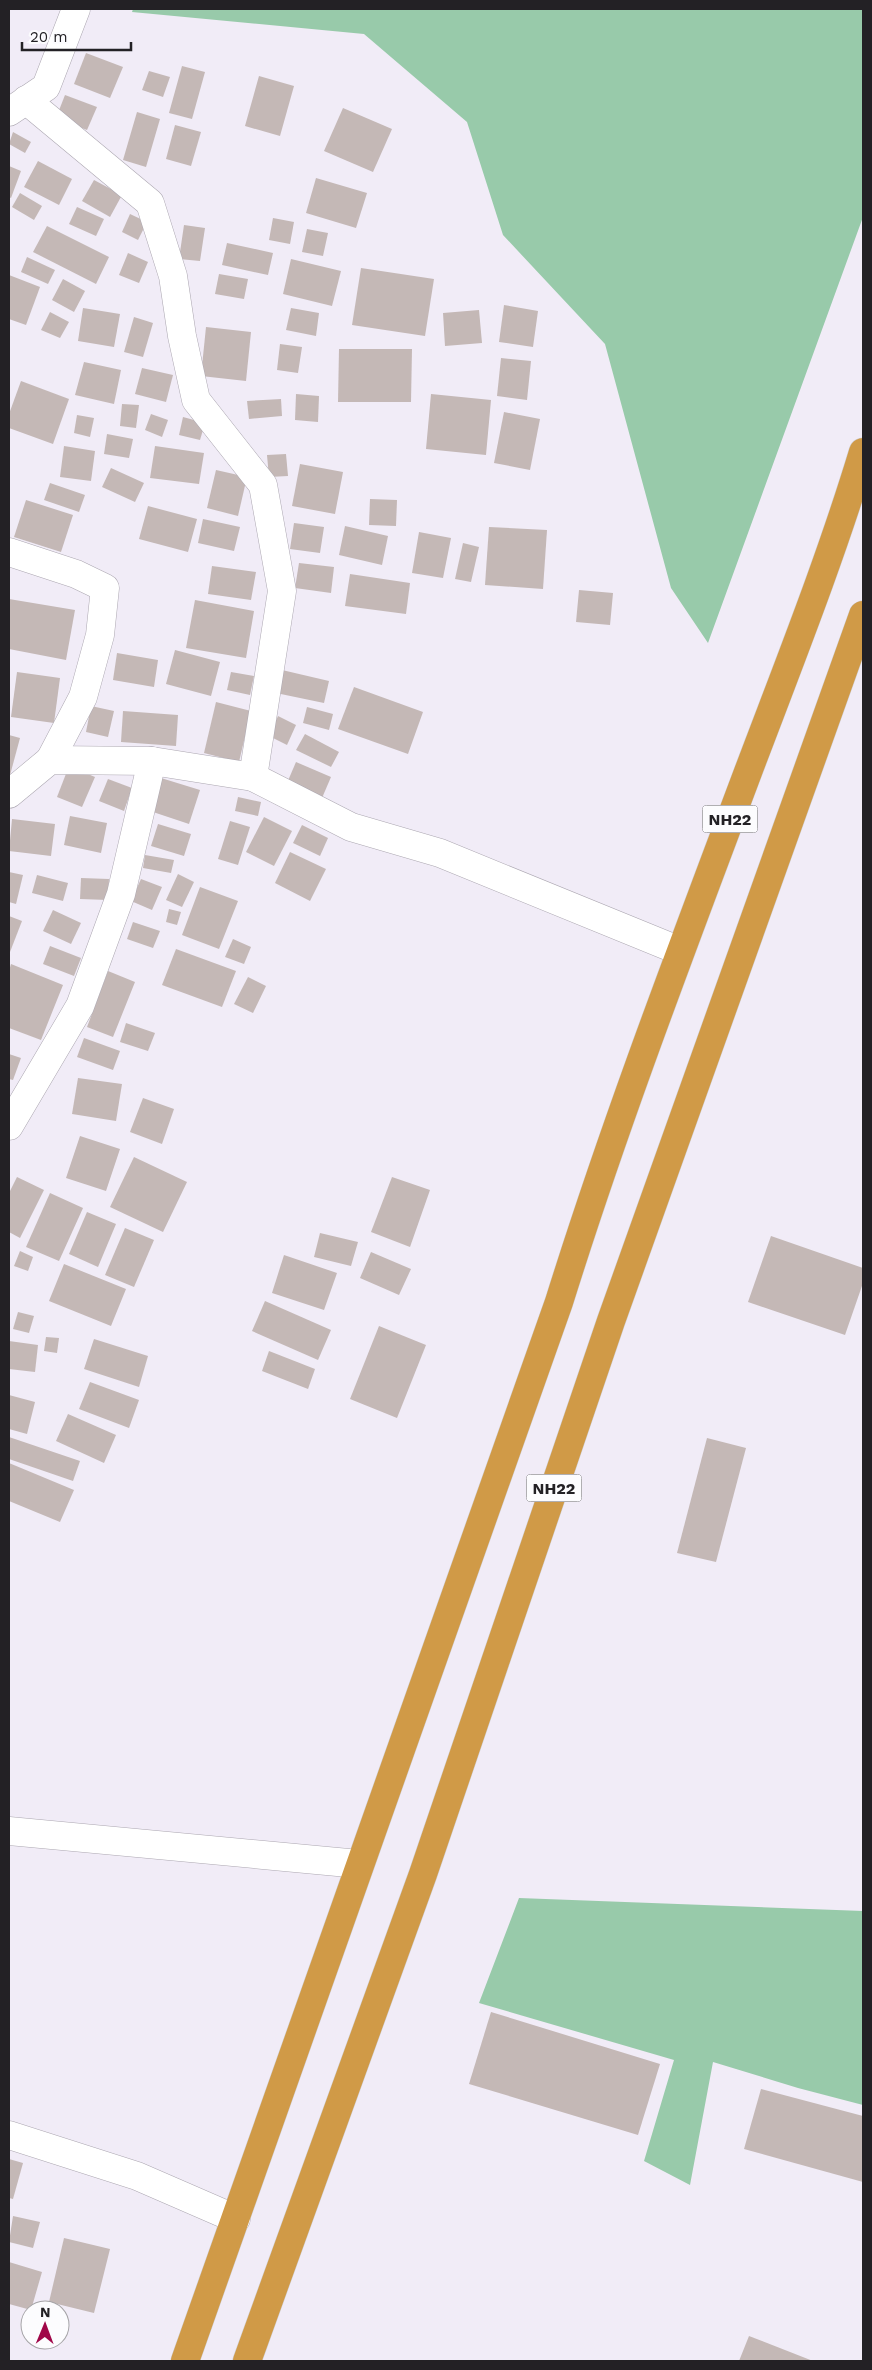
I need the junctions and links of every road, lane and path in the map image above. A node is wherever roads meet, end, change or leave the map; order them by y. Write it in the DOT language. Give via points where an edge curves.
graph roads {
  1 [pos="76,9"];
  2 [pos="17,106"];
  3 [pos="863,452"];
  4 [pos="9,552"];
  5 [pos="863,615"];
  6 [pos="50,760"];
  7 [pos="152,761"];
  8 [pos="253,777"];
  9 [pos="9,794"];
  10 [pos="680,951"];
  11 [pos="9,1126"];
  12 [pos="9,1832"];
  13 [pos="359,1864"];
  14 [pos="9,2135"];
  15 [pos="236,2219"];
  16 [pos="185,2361"];
  17 [pos="247,2361"];
  1 -- 2 [label="street" via="46,87"];
  2 -- 8 [label="street" via="150,203 173,276 196,400 263,485 282,591"];
  3 -- 10 [label="highway, NH22" via="840,527"];
  4 -- 6 [label="street" via="76,574 105,588 100,635 83,697"];
  5 -- 17 [label="highway, NH22" via="610,1321 423,1874"];
  6 -- 7 [label="street"];
  6 -- 9 [label="street"];
  7 -- 8 [label="street"];
  7 -- 11 [label="street" via="121,894 80,1006"];
  8 -- 10 [label="street" via="351,827 440,852"];
  10 -- 13 [label="highway, NH22"];
  12 -- 13 [label="street"];
  13 -- 15 [label="highway, NH22"];
  14 -- 15 [label="street" via="137,2176"];
  15 -- 16 [label="highway, NH22"];
}
